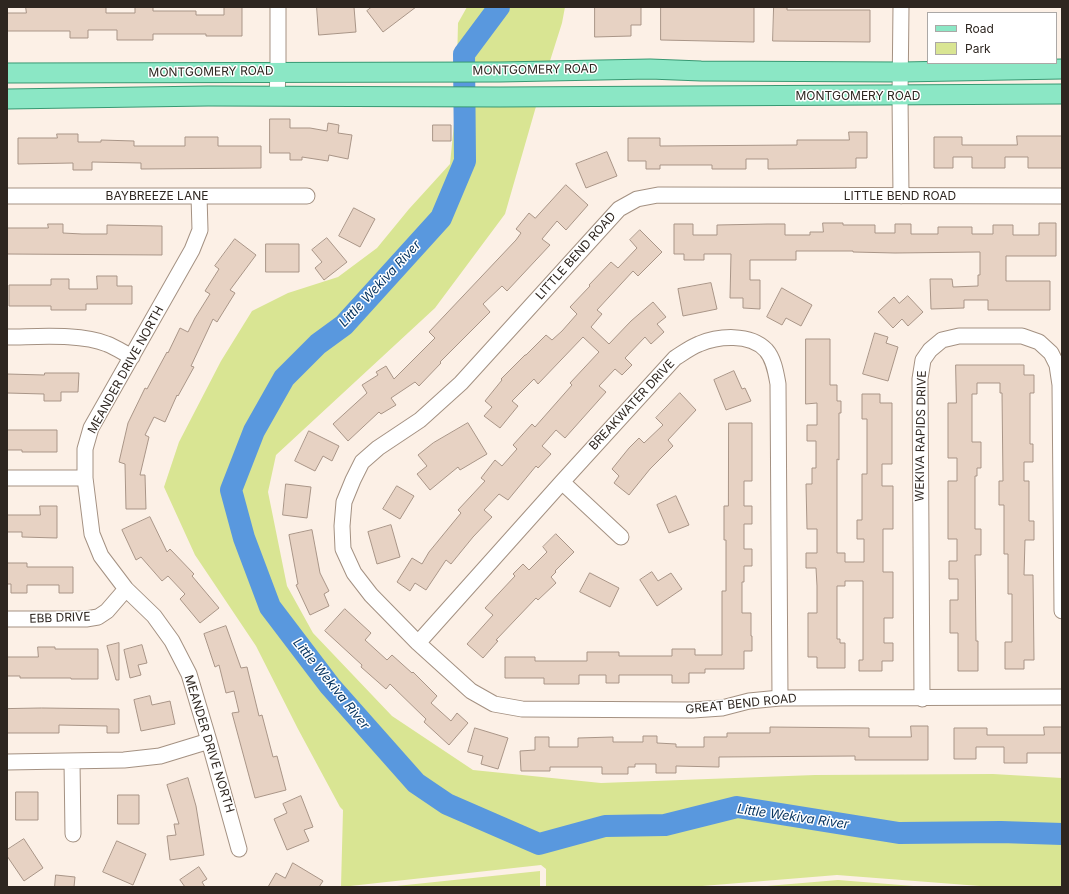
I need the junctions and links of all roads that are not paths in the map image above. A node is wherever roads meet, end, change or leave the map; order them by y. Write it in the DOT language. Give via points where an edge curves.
graph roads {
  1 [pos="278,7"];
  2 [pos="901,7"];
  3 [pos="1062,69"];
  4 [pos="278,71"];
  5 [pos="7,72"];
  6 [pos="901,72"];
  7 [pos="1062,94"];
  8 [pos="900,96"];
  9 [pos="277,97"];
  10 [pos="7,99"];
  11 [pos="7,196"];
  12 [pos="199,196"];
  13 [pos="307,196"];
  14 [pos="901,196"];
  15 [pos="1062,196"];
  16 [pos="7,338"];
  17 [pos="132,357"];
  18 [pos="7,478"];
  19 [pos="85,478"];
  20 [pos="562,482"];
  21 [pos="621,537"];
  22 [pos="126,588"];
  23 [pos="1062,611"];
  24 [pos="7,620"];
  25 [pos="418,643"];
  26 [pos="780,698"];
  27 [pos="1062,698"];
  28 [pos="922,699"];
  29 [pos="210,741"];
  30 [pos="7,762"];
  31 [pos="72,762"];
  32 [pos="73,834"];
  33 [pos="239,849"];
  1 -- 4 [label="street"];
  2 -- 6 [label="street"];
  3 -- 6 [label="main road, MONTGOMERY ROAD"];
  4 -- 5 [label="main road, MONTGOMERY ROAD"];
  4 -- 6 [label="main road, MONTGOMERY ROAD" via="500,72 650,69"];
  4 -- 9 [label="street"];
  6 -- 8 [label="street"];
  7 -- 8 [label="main road, MONTGOMERY ROAD"];
  8 -- 9 [label="main road, MONTGOMERY ROAD"];
  8 -- 14 [label="street"];
  9 -- 10 [label="main road, MONTGOMERY ROAD"];
  11 -- 12 [label="street, BAYBREEZE LANE"];
  12 -- 13 [label="street, BAYBREEZE LANE"];
  12 -- 17 [label="street, MEANDER DRIVE NORTH" via="200,230 192,250"];
  14 -- 15 [label="street, LITTLE BEND ROAD"];
  14 -- 25 [label="street, LITTLE BEND ROAD" via="658,195 637,199 619,209 461,383 420,420 362,462 353,480 344,502 343,549 354,573 371,595"];
  16 -- 17 [label="street" via="74,337 94,340"];
  17 -- 19 [label="street, MEANDER DRIVE NORTH" via="91,428 85,449"];
  18 -- 19 [label="street"];
  19 -- 22 [label="street, MEANDER DRIVE NORTH" via="92,534 100,556"];
  20 -- 21 [label="street"];
  20 -- 25 [label="street, BREAKWATER DRIVE"];
  20 -- 26 [label="street, BREAKWATER DRIVE" via="676,358 698,344 719,338 743,338 766,350 775,368 778,384"];
  22 -- 24 [label="street, EBB DRIVE" via="107,611 98,617"];
  22 -- 29 [label="street, MEANDER DRIVE NORTH" via="154,616 172,641 189,674"];
  23 -- 28 [label="street, WEKIVA RAPIDS DRIVE" via="1060,385 1057,365 1051,353 1039,342 1022,336 959,336 942,340 923,360 920,379"];
  25 -- 26 [label="street, GREAT BEND ROAD" via="471,692 494,704 522,709 693,710"];
  26 -- 28 [label="street, GREAT BEND ROAD"];
  27 -- 28 [label="street, GREAT BEND ROAD"];
  29 -- 31 [label="street" via="160,756"];
  29 -- 33 [label="street, MEANDER DRIVE NORTH"];
  30 -- 31 [label="street"];
  31 -- 32 [label="street"];
}
